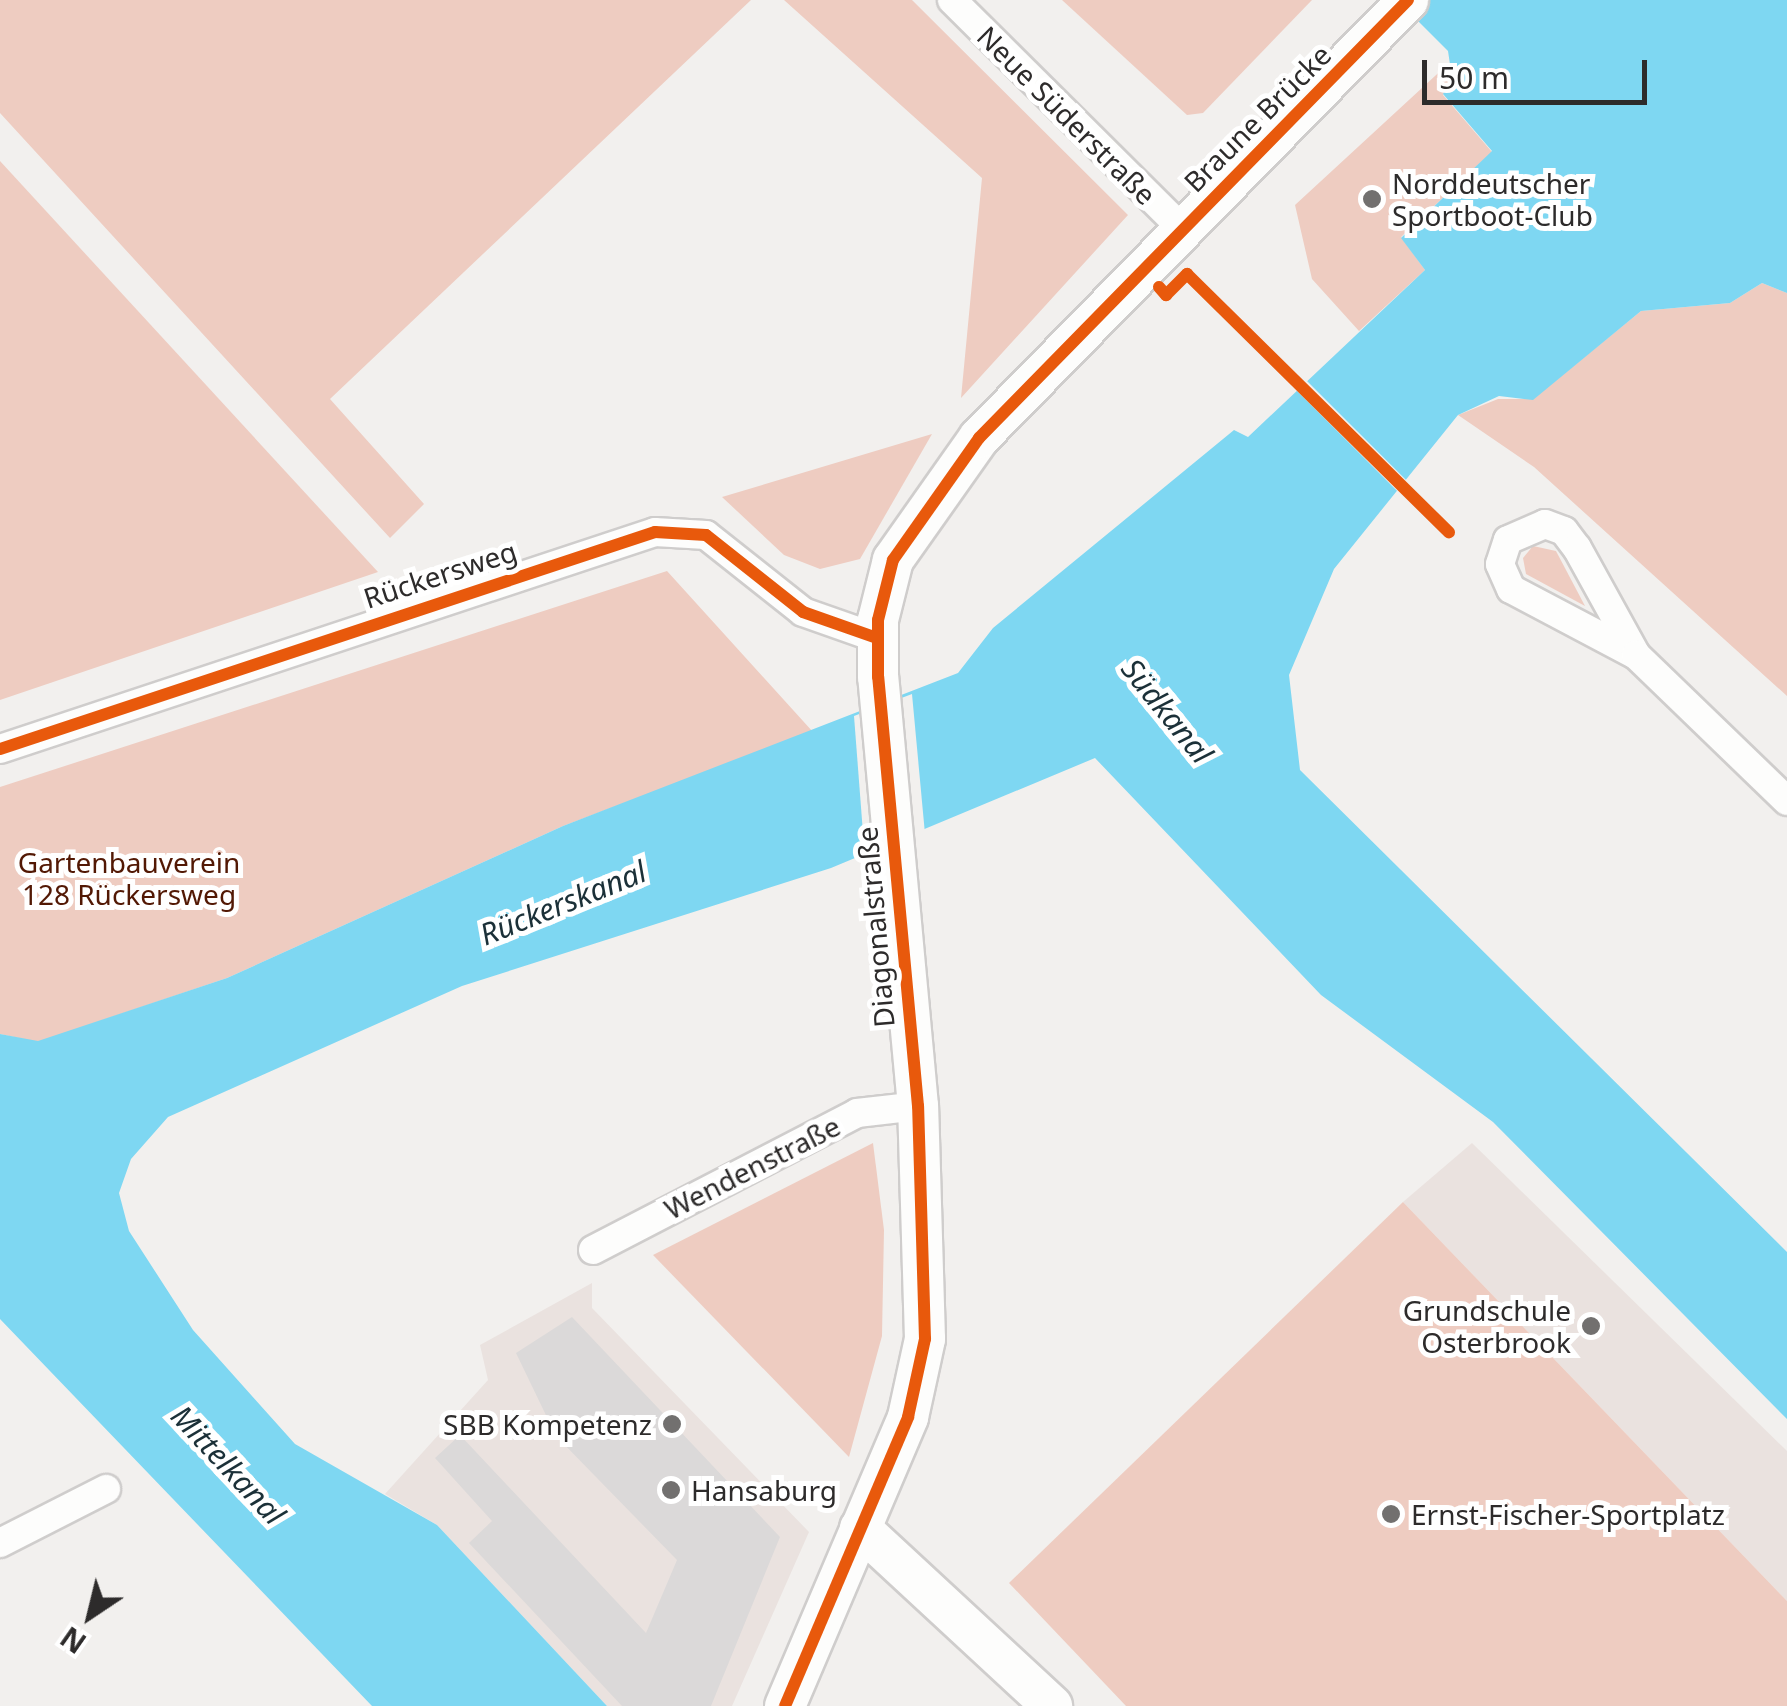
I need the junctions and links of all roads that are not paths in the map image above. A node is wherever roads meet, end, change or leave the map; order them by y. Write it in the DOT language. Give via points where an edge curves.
graph roads {
  1 [pos="952,0"];
  2 [pos="1402,6"];
  3 [pos="1183,229"];
  4 [pos="877,638"];
  5 [pos="1636,656"];
  6 [pos="0,749"];
  7 [pos="1787,801"];
  8 [pos="918,1106"];
  9 [pos="593,1250"];
  10 [pos="106,1489"];
  11 [pos="860,1528"];
  12 [pos="0,1543"];
  13 [pos="785,1706"];
  14 [pos="1052,1706"];
  1 -- 3 [label="street, Neue Süderstraße"];
  2 -- 3 [label="street, Braune Brücke"];
  3 -- 4 [label="street, Diagonalstraße" via="937,490 894,560"];
  4 -- 6 [label="street, Rückersweg" via="803,612 706,535 655,532"];
  4 -- 8 [label="street, Diagonalstraße"];
  5 -- 5 [label="street" via="1564,531 1529,526 1508,540 1500,564 1511,589"];
  5 -- 7 [label="street"];
  8 -- 9 [label="street, Wendenstraße" via="857,1113"];
  8 -- 11 [label="street, Diagonalstraße" via="925,1340 908,1417"];
  10 -- 12 [label="street"];
  11 -- 13 [label="street, Diagonalstraße"];
  11 -- 14 [label="street"];
}
